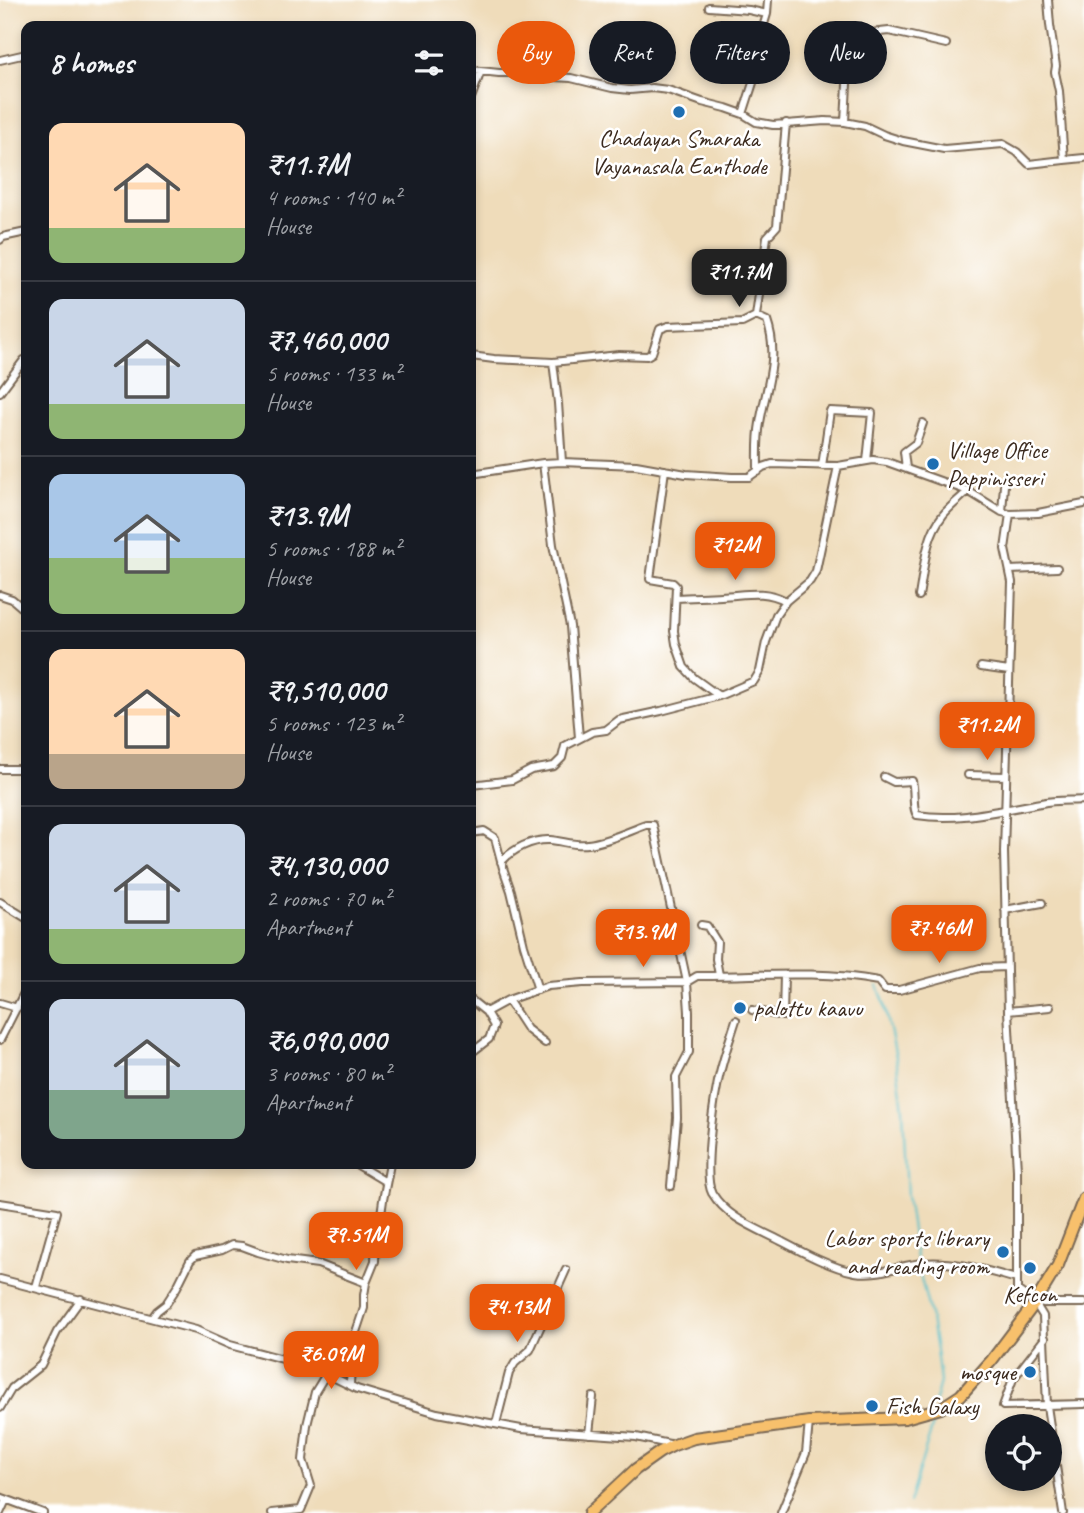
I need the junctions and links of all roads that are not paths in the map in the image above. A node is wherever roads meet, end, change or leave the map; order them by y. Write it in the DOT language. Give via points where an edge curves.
graph roads {
  1 [pos="768,0"];
  2 [pos="1048,0"];
  3 [pos="709,7"];
  4 [pos="766,14"];
  5 [pos="946,44"];
  6 [pos="21,55"];
  7 [pos="0,60"];
  8 [pos="476,71"];
  9 [pos="481,71"];
  10 [pos="476,84"];
  11 [pos="743,114"];
  12 [pos="845,122"];
  13 [pos="786,123"];
  14 [pos="1084,159"];
  15 [pos="1064,160"];
  16 [pos="21,233"];
  17 [pos="0,240"];
  18 [pos="756,316"];
  19 [pos="476,357"];
  20 [pos="553,362"];
  21 [pos="21,363"];
  22 [pos="0,392"];
  23 [pos="923,423"];
  24 [pos="867,461"];
  25 [pos="562,462"];
  26 [pos="543,463"];
  27 [pos="822,466"];
  28 [pos="838,466"];
  29 [pos="906,468"];
  30 [pos="665,470"];
  31 [pos="758,472"];
  32 [pos="476,473"];
  33 [pos="1004,485"];
  34 [pos="968,491"];
  35 [pos="1084,504"];
  36 [pos="1006,513"];
  37 [pos="1057,568"];
  38 [pos="1010,570"];
  39 [pos="0,595"];
  40 [pos="919,596"];
  41 [pos="677,598"];
  42 [pos="786,601"];
  43 [pos="21,607"];
  44 [pos="981,667"];
  45 [pos="1009,671"];
  46 [pos="719,696"];
  47 [pos="579,738"];
  48 [pos="0,769"];
  49 [pos="21,769"];
  50 [pos="968,775"];
  51 [pos="1006,776"];
  52 [pos="884,777"];
  53 [pos="476,784"];
  54 [pos="1084,800"];
  55 [pos="1005,811"];
  56 [pos="476,832"];
  57 [pos="501,862"];
  58 [pos="0,902"];
  59 [pos="1042,903"];
  60 [pos="1005,910"];
  61 [pos="21,916"];
  62 [pos="701,925"];
  63 [pos="1007,967"];
  64 [pos="719,975"];
  65 [pos="785,975"];
  66 [pos="687,982"];
  67 [pos="538,990"];
  68 [pos="21,1000"];
  69 [pos="508,1000"];
  70 [pos="0,1003"];
  71 [pos="476,1004"];
  72 [pos="1050,1007"];
  73 [pos="17,1008"];
  74 [pos="752,1010"];
  75 [pos="1008,1011"];
  76 [pos="486,1012"];
  77 [pos="736,1020"];
  78 [pos="0,1040"];
  79 [pos="545,1043"];
  80 [pos="476,1049"];
  81 [pos="364,1169"];
  82 [pos="389,1169"];
  83 [pos="386,1182"];
  84 [pos="671,1186"];
  85 [pos="1084,1198"];
  86 [pos="0,1203"];
  87 [pos="566,1270"];
  88 [pos="0,1279"];
  89 [pos="1017,1279"];
  90 [pos="366,1283"];
  91 [pos="36,1287"];
  92 [pos="82,1299"];
  93 [pos="1035,1303"];
  94 [pos="1084,1303"];
  95 [pos="152,1318"];
  96 [pos="1045,1338"];
  97 [pos="326,1374"];
  98 [pos="350,1385"];
  99 [pos="593,1397"];
  100 [pos="1084,1404"];
  101 [pos="1047,1406"];
  102 [pos="0,1408"];
  103 [pos="808,1422"];
  104 [pos="496,1424"];
  105 [pos="589,1434"];
  106 [pos="674,1445"];
  107 [pos="3,1498"];
  108 [pos="0,1513"];
  109 [pos="43,1513"];
  110 [pos="272,1513"];
  111 [pos="589,1513"];
  112 [pos="781,1513"];
  113 [pos="1063,1513"];
  1 -- 4 [label="street"];
  2 -- 15 [label="street"];
  3 -- 4 [label="street"];
  4 -- 11 [label="street" via="758,44 760,61"];
  5 -- 12 [label="street" via="850,27"];
  6 -- 7 [label="street"];
  8 -- 9 [label="street"];
  9 -- 10 [label="street"];
  9 -- 11 [label="street" via="539,73 612,88 668,90"];
  11 -- 13 [label="street" via="756,122"];
  12 -- 13 [label="street"];
  12 -- 15 [label="street" via="925,146 1003,144 1029,164"];
  13 -- 18 [label="street" via="778,226 767,237"];
  14 -- 15 [label="street"];
  16 -- 17 [label="street"];
  18 -- 20 [label="street" via="742,323 668,326 660,329 647,356"];
  18 -- 31 [label="street" via="767,321 771,330 773,359 759,425"];
  19 -- 20 [label="street"];
  20 -- 25 [label="street"];
  21 -- 22 [label="street"];
  23 -- 29 [label="street" via="916,443 904,452"];
  24 -- 27 [label="street" via="872,413 831,411"];
  24 -- 28 [label="street"];
  24 -- 29 [label="street"];
  25 -- 26 [label="street"];
  25 -- 30 [label="street"];
  26 -- 32 [label="street"];
  26 -- 47 [label="street" via="553,545 570,626"];
  27 -- 28 [label="street"];
  27 -- 31 [label="street" via="772,464"];
  28 -- 42 [label="street" via="816,571"];
  29 -- 34 [label="street"];
  30 -- 31 [label="street" via="732,477"];
  30 -- 41 [label="street" via="650,579 673,583"];
  33 -- 36 [label="street"];
  34 -- 36 [label="street"];
  34 -- 40 [label="street" via="936,527 927,548"];
  35 -- 36 [label="street" via="1038,513"];
  36 -- 38 [label="street" via="1005,549"];
  37 -- 38 [label="street"];
  38 -- 45 [label="street"];
  39 -- 43 [label="street"];
  41 -- 42 [label="street" via="759,593"];
  41 -- 46 [label="street" via="674,631 684,667"];
  42 -- 46 [label="street" via="776,615 757,678"];
  44 -- 45 [label="street"];
  45 -- 51 [label="street"];
  46 -- 47 [label="street" via="619,720 606,730"];
  47 -- 53 [label="street" via="565,746 554,766 512,780"];
  48 -- 49 [label="street"];
  50 -- 51 [label="street"];
  51 -- 55 [label="street"];
  52 -- 55 [label="street" via="894,782 912,781 917,815"];
  54 -- 55 [label="street" via="1042,802"];
  55 -- 60 [label="street"];
  56 -- 57 [label="street" via="484,831 495,838"];
  57 -- 66 [label="street" via="534,841 591,844 653,825"];
  57 -- 67 [label="street"];
  58 -- 61 [label="street"];
  59 -- 60 [label="street"];
  60 -- 63 [label="street"];
  62 -- 64 [label="street" via="707,926 717,942"];
  63 -- 65 [label="street" via="980,968 899,990 885,990 878,981 863,978"];
  63 -- 75 [label="street"];
  64 -- 65 [label="street"];
  64 -- 66 [label="street" via="697,976"];
  65 -- 74 [label="street" via="783,1016"];
  66 -- 67 [label="street" via="583,983"];
  66 -- 84 [label="street" via="689,1052 676,1077"];
  67 -- 69 [label="street"];
  68 -- 73 [label="street"];
  69 -- 76 [label="street"];
  69 -- 79 [label="street" via="527,1029"];
  70 -- 73 [label="street"];
  71 -- 76 [label="street"];
  72 -- 75 [label="street"];
  73 -- 78 [label="street"];
  75 -- 89 [label="street" via="1017,1170"];
  76 -- 80 [label="street" via="494,1026 489,1039"];
  77 -- 89 [label="street" via="717,1087 709,1163 710,1190 721,1205 807,1255 853,1272 925,1263"];
  81 -- 83 [label="street"];
  82 -- 83 [label="street"];
  83 -- 90 [label="street" via="375,1261"];
  85 -- 93 [label="highway" via="1058,1265"];
  86 -- 91 [label="street" via="57,1212"];
  87 -- 104 [label="street" via="530,1350 509,1373"];
  88 -- 91 [label="street"];
  89 -- 93 [label="street" via="1017,1290"];
  90 -- 95 [label="street" via="318,1264 232,1245 195,1256 166,1304"];
  90 -- 98 [label="street" via="365,1308 352,1344"];
  91 -- 92 [label="street"];
  92 -- 95 [label="street"];
  92 -- 102 [label="street" via="57,1332 41,1365 12,1388"];
  93 -- 94 [label="street"];
  93 -- 96 [label="street" via="1043,1316"];
  93 -- 103 [label="highway" via="961,1395 941,1408 905,1418"];
  95 -- 97 [label="street"];
  96 -- 101 [label="street"];
  96 -- 101 [label="street" via="1013,1379 1003,1406"];
  97 -- 98 [label="street"];
  97 -- 110 [label="street" via="315,1392 307,1425 303,1460 311,1486 301,1510"];
  98 -- 104 [label="street" via="437,1413"];
  99 -- 105 [label="street"];
  100 -- 101 [label="street"];
  101 -- 113 [label="street"];
  103 -- 106 [label="highway" via="694,1438"];
  103 -- 112 [label="street" via="806,1453"];
  104 -- 105 [label="street"];
  105 -- 106 [label="street"];
  106 -- 111 [label="highway" via="636,1469"];
  107 -- 108 [label="street"];
  107 -- 109 [label="street"];
}
